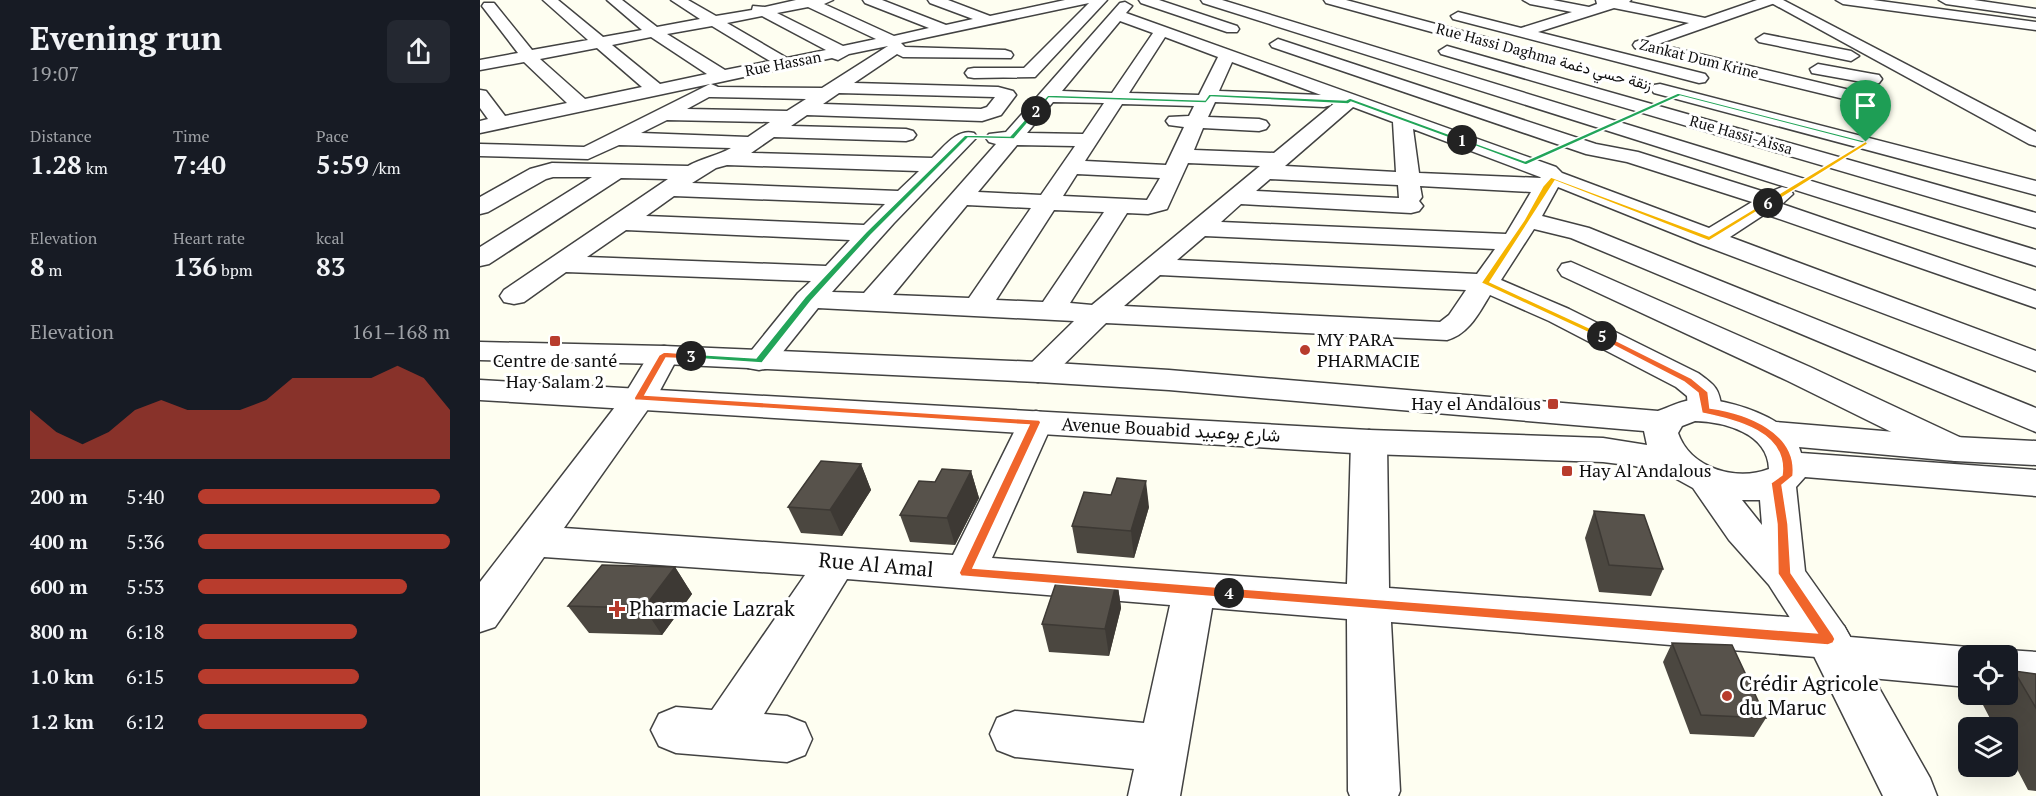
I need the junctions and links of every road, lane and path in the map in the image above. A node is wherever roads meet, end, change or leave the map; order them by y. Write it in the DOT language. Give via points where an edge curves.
graph roads {
  1 [pos="550,0"];
  2 [pos="614,0"];
  3 [pos="678,0"];
  4 [pos="740,0"];
  5 [pos="826,0"];
  6 [pos="870,0"];
  7 [pos="935,0"];
  8 [pos="1085,0"];
  9 [pos="1100,0"];
  10 [pos="1146,0"];
  11 [pos="1208,0"];
  12 [pos="1530,0"];
  13 [pos="1666,0"];
  14 [pos="1772,0"];
  15 [pos="1843,0"];
  16 [pos="1945,0"];
  17 [pos="807,2"];
  18 [pos="1619,2"];
  19 [pos="1867,2"];
  20 [pos="1004,3"];
  21 [pos="1056,4"];
  22 [pos="1325,4"];
  23 [pos="2036,4"];
  24 [pos="490,6"];
  25 [pos="1590,7"];
  26 [pos="2002,7"];
  27 [pos="765,12"];
  28 [pos="1028,12"];
  29 [pos="1444,13"];
  30 [pos="1732,13"];
  31 [pos="1935,13"];
  32 [pos="2036,13"];
  33 [pos="1522,14"];
  34 [pos="712,21"];
  35 [pos="1812,21"];
  36 [pos="982,22"];
  37 [pos="1553,22"];
  38 [pos="1706,22"];
  39 [pos="2036,26"];
  40 [pos="946,30"];
  41 [pos="1162,31"];
  42 [pos="1521,32"];
  43 [pos="1677,32"];
  44 [pos="655,33"];
  45 [pos="1243,33"];
  46 [pos="1595,34"];
  47 [pos="1004,40"];
  48 [pos="1037,40"];
  49 [pos="1265,40"];
  50 [pos="1059,41"];
  51 [pos="599,42"];
  52 [pos="899,47"];
  53 [pos="1504,47"];
  54 [pos="843,51"];
  55 [pos="1454,52"];
  56 [pos="1227,54"];
  57 [pos="528,55"];
  58 [pos="1046,56"];
  59 [pos="1773,60"];
  60 [pos="1076,62"];
  61 [pos="1097,62"];
  62 [pos="785,63"];
  63 [pos="1416,64"];
  64 [pos="1893,64"];
  65 [pos="480,65"];
  66 [pos="1805,66"];
  67 [pos="1711,71"];
  68 [pos="956,73"];
  69 [pos="1276,73"];
  70 [pos="734,74"];
  71 [pos="1873,79"];
  72 [pos="839,80"];
  73 [pos="1194,81"];
  74 [pos="1645,85"];
  75 [pos="656,90"];
  76 [pos="706,91"];
  77 [pos="1210,93"];
  78 [pos="1680,94"];
  79 [pos="480,95"];
  80 [pos="1848,95"];
  81 [pos="1048,96"];
  82 [pos="1117,98"];
  83 [pos="1269,98"];
  84 [pos="605,101"];
  85 [pos="1349,101"];
  86 [pos="683,104"];
  87 [pos="1648,109"];
  88 [pos="798,113"];
  89 [pos="665,114"];
  90 [pos="586,119"];
  91 [pos="1103,119"];
  92 [pos="1402,119"];
  93 [pos="1126,120"];
  94 [pos="1162,121"];
  95 [pos="1197,122"];
  96 [pos="502,123"];
  97 [pos="1259,125"];
  98 [pos="1611,125"];
  99 [pos="1801,126"];
  100 [pos="480,127"];
  101 [pos="640,127"];
  102 [pos="920,135"];
  103 [pos="761,137"];
  104 [pos="618,138"];
  105 [pos="1012,138"];
  106 [pos="1089,140"];
  107 [pos="2036,141"];
  108 [pos="1866,142"];
  109 [pos="1572,143"];
  110 [pos="480,150"];
  111 [pos="506,151"];
  112 [pos="727,159"];
  113 [pos="1835,161"];
  114 [pos="1526,163"];
  115 [pos="1178,164"];
  116 [pos="480,165"];
  117 [pos="937,165"];
  118 [pos="1272,166"];
  119 [pos="1071,167"];
  120 [pos="617,171"];
  121 [pos="692,173"];
  122 [pos="1409,177"];
  123 [pos="1550,182"];
  124 [pos="1800,183"];
  125 [pos="2036,188"];
  126 [pos="668,189"];
  127 [pos="1235,197"];
  128 [pos="902,200"];
  129 [pos="957,201"];
  130 [pos="1048,202"];
  131 [pos="1767,204"];
  132 [pos="1120,206"];
  133 [pos="1411,206"];
  134 [pos="480,207"];
  135 [pos="2036,221"];
  136 [pos="619,222"];
  137 [pos="1199,228"];
  138 [pos="1520,231"];
  139 [pos="869,233"];
  140 [pos="1413,237"];
  141 [pos="1709,239"];
  142 [pos="484,252"];
  143 [pos="2036,258"];
  144 [pos="559,264"];
  145 [pos="1155,267"];
  146 [pos="1571,270"];
  147 [pos="831,274"];
  148 [pos="1485,283"];
  149 [pos="514,296"];
  150 [pos="808,299"];
  151 [pos="2036,300"];
  152 [pos="872,302"];
  153 [pos="977,307"];
  154 [pos="1052,311"];
  155 [pos="1098,314"];
  156 [pos="480,351"];
  157 [pos="664,355"];
  158 [pos="759,361"];
  159 [pos="2036,362"];
  160 [pos="1038,372"];
  161 [pos="480,390"];
  162 [pos="639,398"];
  163 [pos="1705,410"];
  164 [pos="2036,421"];
  165 [pos="1036,422"];
  166 [pos="1664,422"];
  167 [pos="1770,433"];
  168 [pos="1369,442"];
  169 [pos="1955,449"];
  170 [pos="2036,453"];
  171 [pos="1694,474"];
  172 [pos="1783,474"];
  173 [pos="2036,483"];
  174 [pos="534,541"];
  175 [pos="836,562"];
  176 [pos="965,573"];
  177 [pos="1784,574"];
  178 [pos="1194,591"];
  179 [pos="1368,604"];
  180 [pos="480,614"];
  181 [pos="1833,648"];
  182 [pos="1958,666"];
  183 [pos="2018,671"];
  184 [pos="2036,672"];
  185 [pos="676,730"];
  186 [pos="724,734"];
  187 [pos="1015,734"];
  188 [pos="787,739"];
  189 [pos="1164,749"];
  190 [pos="1374,791"];
  191 [pos="1154,796"];
  192 [pos="1911,796"];
  1 -- 51 [label="street"];
  2 -- 44 [label="street"];
  3 -- 34 [label="street"];
  4 -- 27 [label="street"];
  5 -- 17 [label="street"];
  6 -- 40 [label="street"];
  7 -- 36 [label="street"];
  8 -- 21 [label="street, Rue Hassan"];
  9 -- 50 [label="street"];
  10 -- 45 [label="street"];
  11 -- 63 [label="street"];
  12 -- 25 [label="street"];
  13 -- 30 [label="street"];
  14 -- 30 [label="street"];
  14 -- 35 [label="street"];
  15 -- 19 [label="street"];
  16 -- 26 [label="street"];
  16 -- 31 [label="street"];
  17 -- 27 [label="street"];
  17 -- 52 [label="street"];
  18 -- 25 [label="street"];
  18 -- 38 [label="street"];
  19 -- 31 [label="street"];
  20 -- 28 [label="street"];
  21 -- 28 [label="street, Rue Hassan"];
  21 -- 36 [label="street" via="1032,26"];
  22 -- 53 [label="street, Rue Hassi Daghma زنقة حسي دغمة"];
  22 -- 55 [label="street, Rue Hassi-Aissa"];
  23 -- 26 [label="street"];
  24 -- 57 [label="street"];
  25 -- 37 [label="street"];
  25 -- 43 [label="street"];
  26 -- 31 [label="street"];
  26 -- 32 [label="street"];
  26 -- 39 [label="street"];
  27 -- 34 [label="street"];
  27 -- 54 [label="street"];
  28 -- 36 [label="street, Rue Hassan"];
  29 -- 42 [label="street"];
  30 -- 38 [label="street"];
  33 -- 37 [label="street"];
  34 -- 44 [label="street"];
  34 -- 62 [label="street"];
  35 -- 64 [label="street"];
  35 -- 64 [label="street" via="1758,42"];
  36 -- 40 [label="street, Rue Hassan"];
  37 -- 42 [label="street"];
  37 -- 46 [label="street"];
  38 -- 43 [label="street"];
  40 -- 52 [label="street, Rue Hassan"];
  41 -- 56 [label="street"];
  41 -- 60 [label="street" via="1122,11"];
  41 -- 82 [label="street"];
  42 -- 53 [label="street"];
  42 -- 67 [label="street"];
  43 -- 67 [label="street, Zankat Dum Krine" via="1635,44"];
  44 -- 51 [label="street"];
  44 -- 70 [label="street"];
  47 -- 52 [label="street"];
  48 -- 50 [label="street"];
  49 -- 109 [label="street"];
  50 -- 58 [label="street"];
  51 -- 57 [label="street"];
  51 -- 75 [label="street"];
  52 -- 54 [label="street, Rue Hassan"];
  52 -- 58 [label="street"];
  52 -- 72 [label="street"];
  53 -- 55 [label="street"];
  54 -- 62 [label="street, Rue Hassan"];
  54 -- 70 [label="street" via="808,74"];
  55 -- 63 [label="street"];
  55 -- 87 [label="street, Rue Hassi-Aissa"];
  56 -- 69 [label="street"];
  56 -- 77 [label="street"];
  57 -- 65 [label="street"];
  57 -- 90 [label="street"];
  58 -- 68 [label="street" via="1026,74"];
  59 -- 67 [label="street" via="1734,52"];
  60 -- 61 [label="street"];
  60 -- 81 [label="street"];
  62 -- 70 [label="street, Rue Hassan"];
  63 -- 98 [label="street"];
  64 -- 71 [label="street"];
  64 -- 107 [label="street"];
  66 -- 71 [label="street"];
  67 -- 78 [label="street"];
  67 -- 80 [label="street, Zankat Dum Krine" via="1737,69"];
  69 -- 83 [label="street"];
  69 -- 85 [label="street"];
  70 -- 75 [label="street, Rue Hassan"];
  70 -- 76 [label="street"];
  71 -- 80 [label="street"];
  72 -- 76 [label="street"];
  72 -- 88 [label="street"];
  72 -- 88 [label="street" via="1007,95 994,111 982,115"];
  73 -- 77 [label="street"];
  74 -- 78 [label="street, Rue Hassi Daghma زنقة حسي دغمة"];
  75 -- 84 [label="street, Rue Hassan"];
  76 -- 86 [label="street"];
  77 -- 82 [label="street"];
  77 -- 83 [label="street"];
  77 -- 95 [label="street"];
  78 -- 87 [label="street"];
  78 -- 99 [label="street, Rue Hassi Daghma زنقة حسي دغمة"];
  79 -- 96 [label="street"];
  80 -- 99 [label="street"];
  81 -- 82 [label="street"];
  81 -- 105 [label="street"];
  82 -- 91 [label="street"];
  83 -- 85 [label="street"];
  84 -- 86 [label="street"];
  84 -- 90 [label="street, Rue Hassan"];
  85 -- 92 [label="street"];
  85 -- 118 [label="street"];
  86 -- 89 [label="street"];
  87 -- 98 [label="street"];
  87 -- 113 [label="street, Rue Hassi-Aissa"];
  88 -- 89 [label="street"];
  88 -- 103 [label="street"];
  89 -- 101 [label="street"];
  90 -- 96 [label="street"];
  90 -- 101 [label="street"];
  91 -- 93 [label="street"];
  91 -- 106 [label="street"];
  92 -- 114 [label="street"];
  92 -- 122 [label="street"];
  94 -- 95 [label="street"];
  95 -- 97 [label="street"];
  95 -- 115 [label="street"];
  96 -- 100 [label="street"];
  98 -- 109 [label="street"];
  98 -- 124 [label="street"];
  99 -- 108 [label="street, Rue Hassi Daghma زنقة حسي دغمة"];
  101 -- 104 [label="street"];
  102 -- 103 [label="street"];
  103 -- 104 [label="street"];
  103 -- 112 [label="street"];
  104 -- 111 [label="street" via="583,154"];
  105 -- 106 [label="street"];
  105 -- 117 [label="street" via="955,136"];
  105 -- 129 [label="street"];
  106 -- 119 [label="street"];
  108 -- 113 [label="street"];
  108 -- 125 [label="street, Rue Hassi Daghma زنقة حسي دغمة"];
  109 -- 114 [label="street"];
  109 -- 131 [label="street" via="1630,156"];
  110 -- 111 [label="street"];
  111 -- 116 [label="street"];
  112 -- 117 [label="street"];
  112 -- 121 [label="street"];
  113 -- 124 [label="street"];
  113 -- 135 [label="street, Rue Hassi-Aissa"];
  114 -- 123 [label="street" via="1551,173"];
  115 -- 118 [label="street"];
  115 -- 119 [label="street"];
  115 -- 132 [label="street" via="1159,204"];
  117 -- 128 [label="street"];
  118 -- 122 [label="street"];
  118 -- 127 [label="street"];
  119 -- 130 [label="street"];
  120 -- 121 [label="street"];
  120 -- 134 [label="street" via="548,171"];
  120 -- 142 [label="street"];
  121 -- 126 [label="street"];
  122 -- 123 [label="street"];
  122 -- 133 [label="street"];
  123 -- 138 [label="street"];
  123 -- 141 [label="street"];
  124 -- 131 [label="street"];
  124 -- 143 [label="street"];
  126 -- 128 [label="street"];
  126 -- 136 [label="street"];
  127 -- 133 [label="street"];
  127 -- 137 [label="street"];
  128 -- 129 [label="street"];
  128 -- 139 [label="street"];
  129 -- 130 [label="street"];
  129 -- 152 [label="street"];
  130 -- 132 [label="street"];
  130 -- 153 [label="street"];
  131 -- 141 [label="street"];
  131 -- 151 [label="street"];
  132 -- 154 [label="street"];
  133 -- 140 [label="street"];
  136 -- 139 [label="street"];
  136 -- 144 [label="street"];
  137 -- 140 [label="street"];
  137 -- 145 [label="street"];
  138 -- 140 [label="street"];
  138 -- 148 [label="street"];
  138 -- 164 [label="street" via="1580,233"];
  139 -- 147 [label="street"];
  141 -- 159 [label="street"];
  144 -- 147 [label="street"];
  144 -- 149 [label="street"];
  145 -- 148 [label="street"];
  145 -- 155 [label="street"];
  146 -- 169 [label="street"];
  147 -- 150 [label="street"];
  148 -- 155 [label="street" via="1454,327 1447,331"];
  148 -- 163 [label="street" via="1680,376 1703,392"];
  150 -- 152 [label="street"];
  150 -- 158 [label="street"];
  152 -- 153 [label="street"];
  153 -- 154 [label="street"];
  154 -- 155 [label="street"];
  155 -- 160 [label="street"];
  156 -- 157 [label="street"];
  157 -- 158 [label="street"];
  157 -- 162 [label="street"];
  158 -- 160 [label="street"];
  160 -- 166 [label="street"];
  161 -- 162 [label="street, Avenue Bouabid شارع بوعبيد"];
  162 -- 165 [label="street, Avenue Bouabid شارع بوعبيد"];
  162 -- 174 [label="street"];
  163 -- 166 [label="street" via="1680,412"];
  163 -- 167 [label="street" via="1742,419"];
  165 -- 168 [label="street, Avenue Bouabid شارع بوعبيد"];
  165 -- 176 [label="street"];
  166 -- 171 [label="street" via="1661,443 1669,455"];
  167 -- 169 [label="street"];
  167 -- 172 [label="street" via="1785,451"];
  168 -- 171 [label="street, Avenue Bouabid شارع بوعبيد" via="1603,450 1636,454"];
  168 -- 179 [label="street"];
  169 -- 170 [label="street"];
  171 -- 172 [label="street, Avenue Bouabid شارع بوعبيد" via="1746,489 1763,488"];
  171 -- 177 [label="street"];
  172 -- 173 [label="street"];
  172 -- 177 [label="street"];
  174 -- 175 [label="street, Rue Al Amal"];
  174 -- 180 [label="street"];
  175 -- 176 [label="street, Rue Al Amal"];
  175 -- 186 [label="street"];
  176 -- 178 [label="street, Rue Al Amal"];
  177 -- 181 [label="street"];
  178 -- 179 [label="street, Rue Al Amal"];
  178 -- 189 [label="street"];
  179 -- 181 [label="street, Rue Al Amal"];
  179 -- 190 [label="street"];
  181 -- 182 [label="street, Rue Al Amal"];
  181 -- 192 [label="street"];
  183 -- 184 [label="street"];
  185 -- 186 [label="street"];
  186 -- 188 [label="street"];
  187 -- 189 [label="street"];
  189 -- 191 [label="street"];
}
